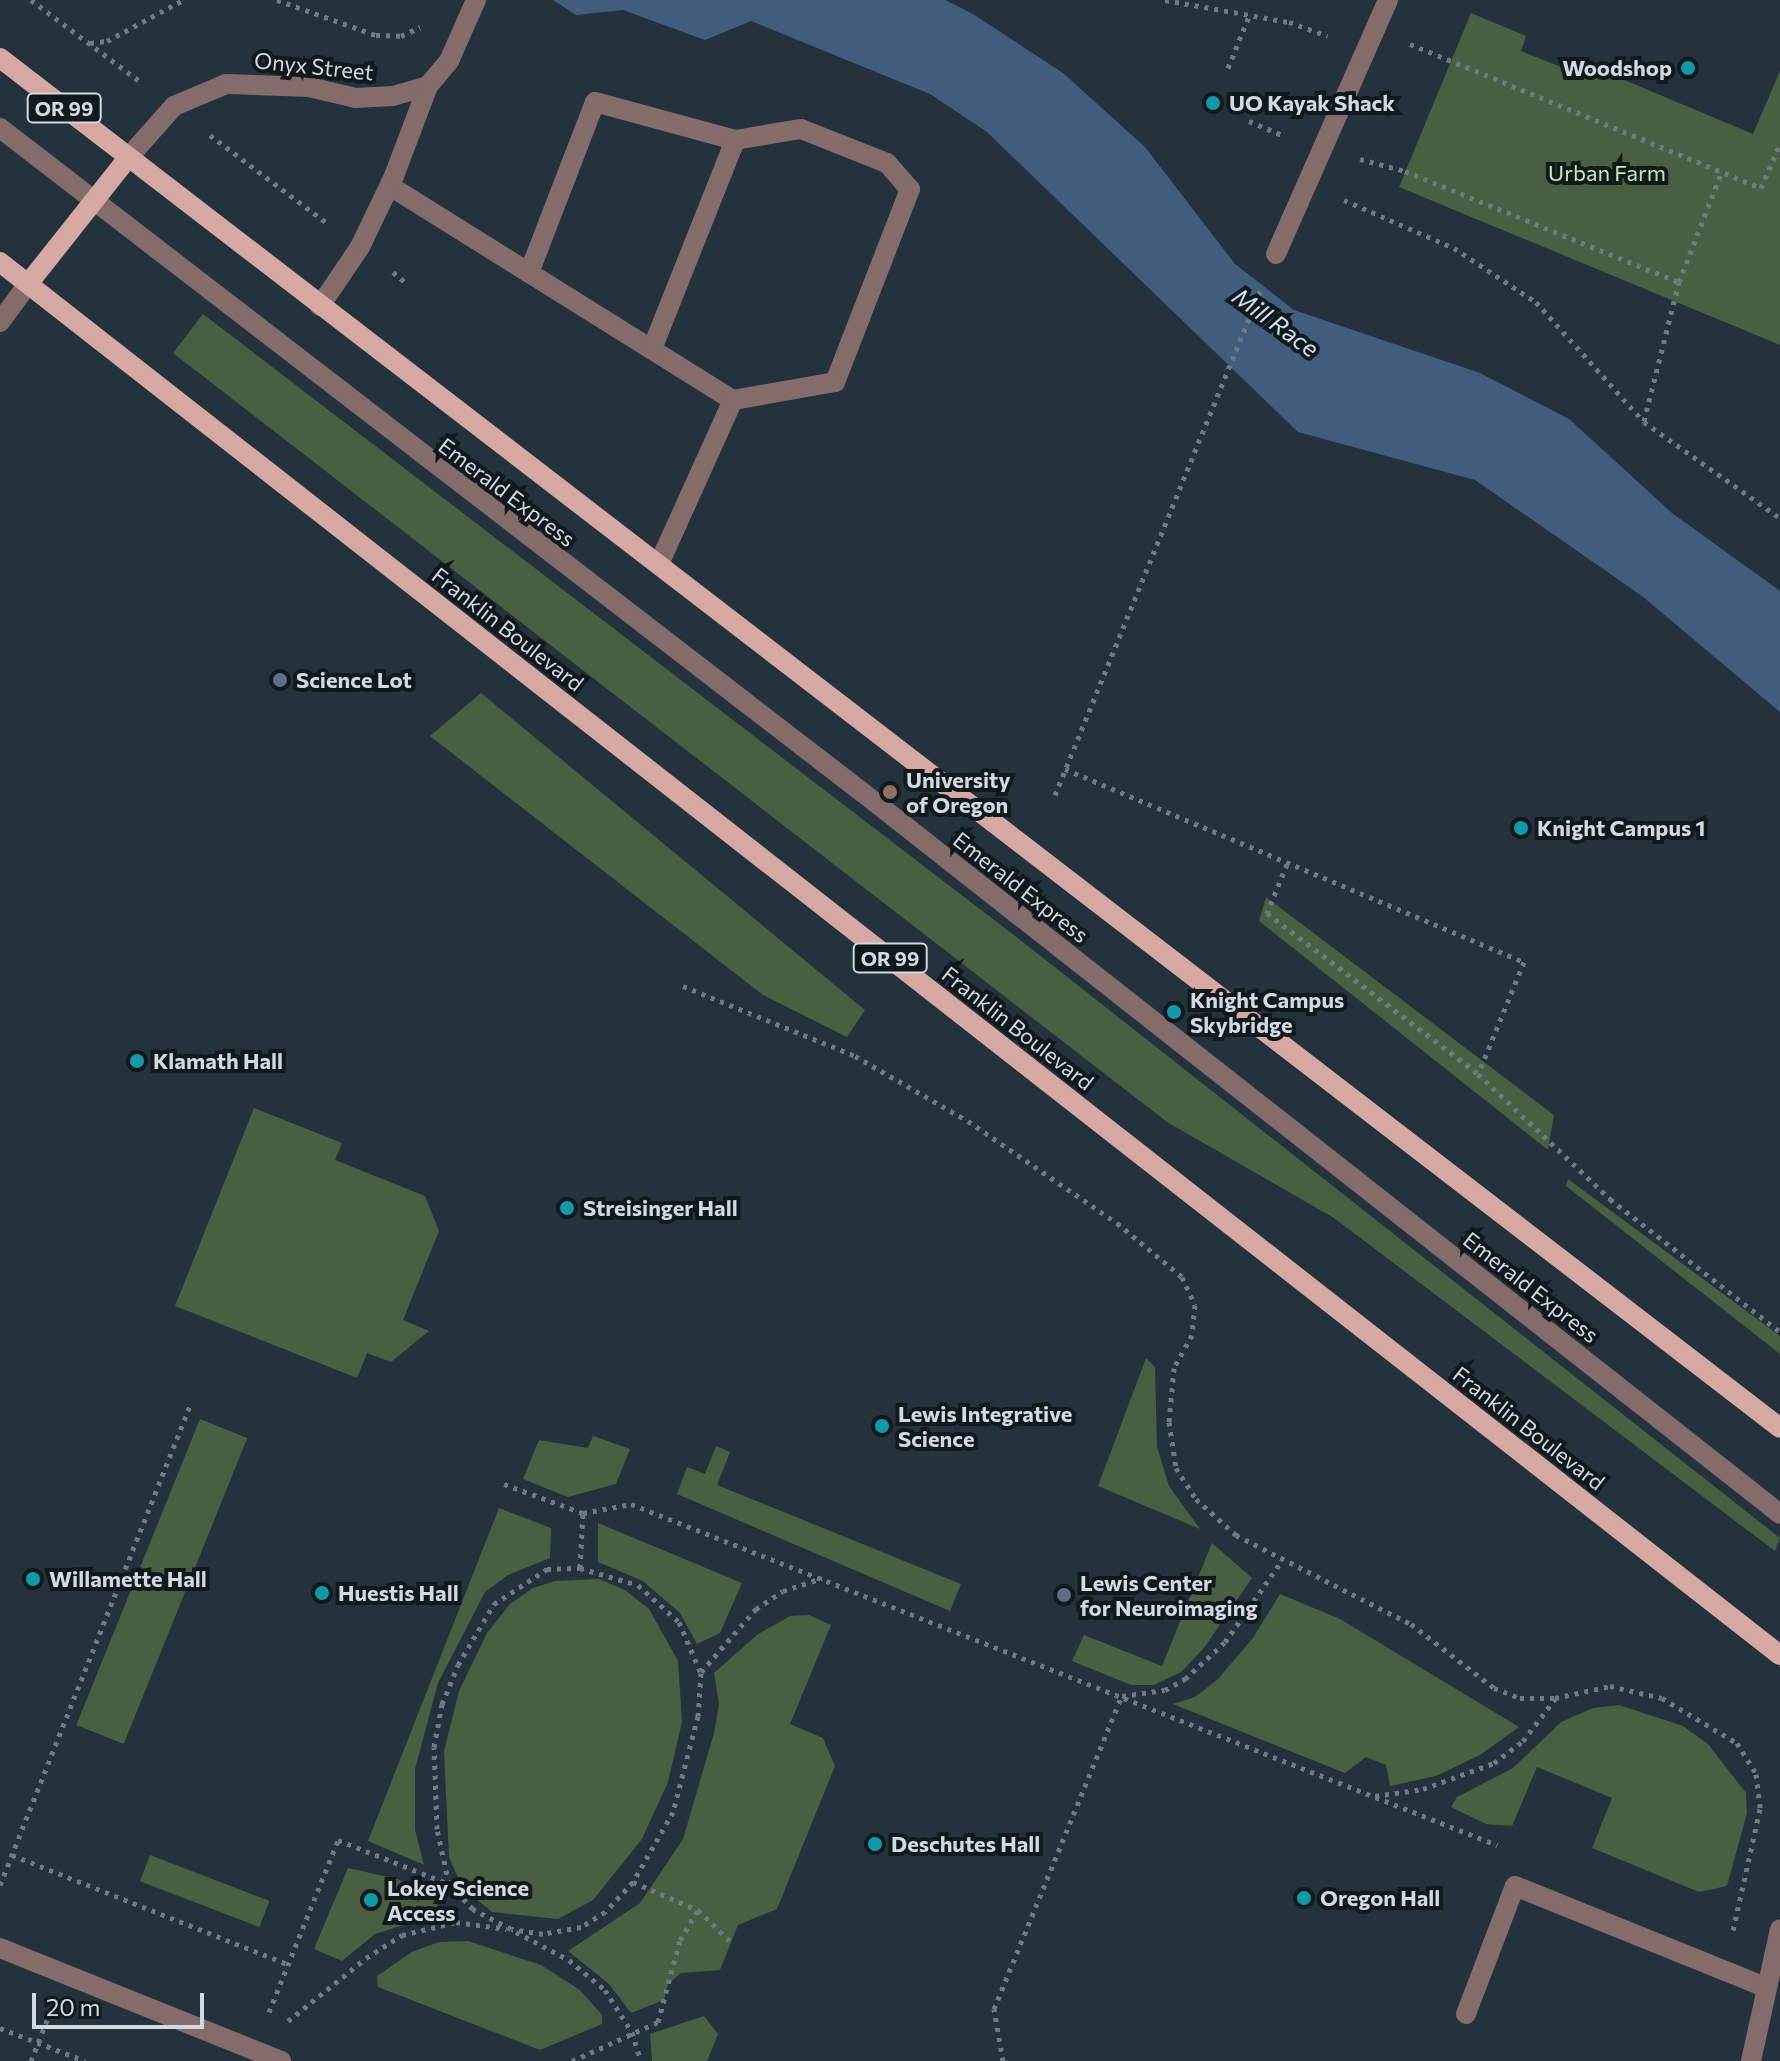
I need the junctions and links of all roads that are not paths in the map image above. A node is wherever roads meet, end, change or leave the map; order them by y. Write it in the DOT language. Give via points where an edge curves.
graph roads {
  1 [pos="476,0"];
  2 [pos="1388,0"];
  3 [pos="0,58"];
  4 [pos="428,86"];
  5 [pos="0,128"];
  6 [pos="735,140"];
  7 [pos="127,159"];
  8 [pos="390,186"];
  9 [pos="93,201"];
  10 [pos="1276,254"];
  11 [pos="0,262"];
  12 [pos="529,273"];
  13 [pos="28,284"];
  14 [pos="320,306"];
  15 [pos="0,322"];
  16 [pos="652,349"];
  17 [pos="733,400"];
  18 [pos="659,564"];
  19 [pos="1780,1428"];
  20 [pos="1780,1514"];
  21 [pos="1780,1655"];
  22 [pos="1780,1929"];
  23 [pos="0,1948"];
  24 [pos="1767,1988"];
  25 [pos="1466,2014"];
  26 [pos="281,2061"];
  27 [pos="1751,2061"];
  1 -- 4 [label="street" via="457,45"];
  2 -- 10 [label="street"];
  3 -- 7 [label="main road, OR 99"];
  4 -- 7 [label="street, Onyx Street" via="393,96 356,98 309,87 226,84 174,106"];
  4 -- 8 [label="street"];
  5 -- 9 [label="street, Emerald Express"];
  6 -- 12 [label="street" via="595,102"];
  6 -- 16 [label="street"];
  6 -- 17 [label="street" via="801,129 887,163 910,189 835,382"];
  7 -- 9 [label="main road"];
  7 -- 14 [label="main road, OR 99"];
  8 -- 12 [label="street"];
  8 -- 14 [label="street" via="360,247"];
  9 -- 13 [label="main road"];
  9 -- 20 [label="street, Emerald Express" via="875,802"];
  11 -- 13 [label="main road, Franklin Boulevard / OR 99"];
  12 -- 16 [label="street"];
  13 -- 15 [label="street"];
  13 -- 21 [label="main road, Franklin Boulevard / OR 99"];
  14 -- 18 [label="main road, OR 99"];
  16 -- 17 [label="street"];
  17 -- 18 [label="street"];
  18 -- 19 [label="main road, OR 99"];
  22 -- 24 [label="street"];
  23 -- 26 [label="street"];
  24 -- 25 [label="street" via="1515,1886"];
  24 -- 27 [label="street"];
}
